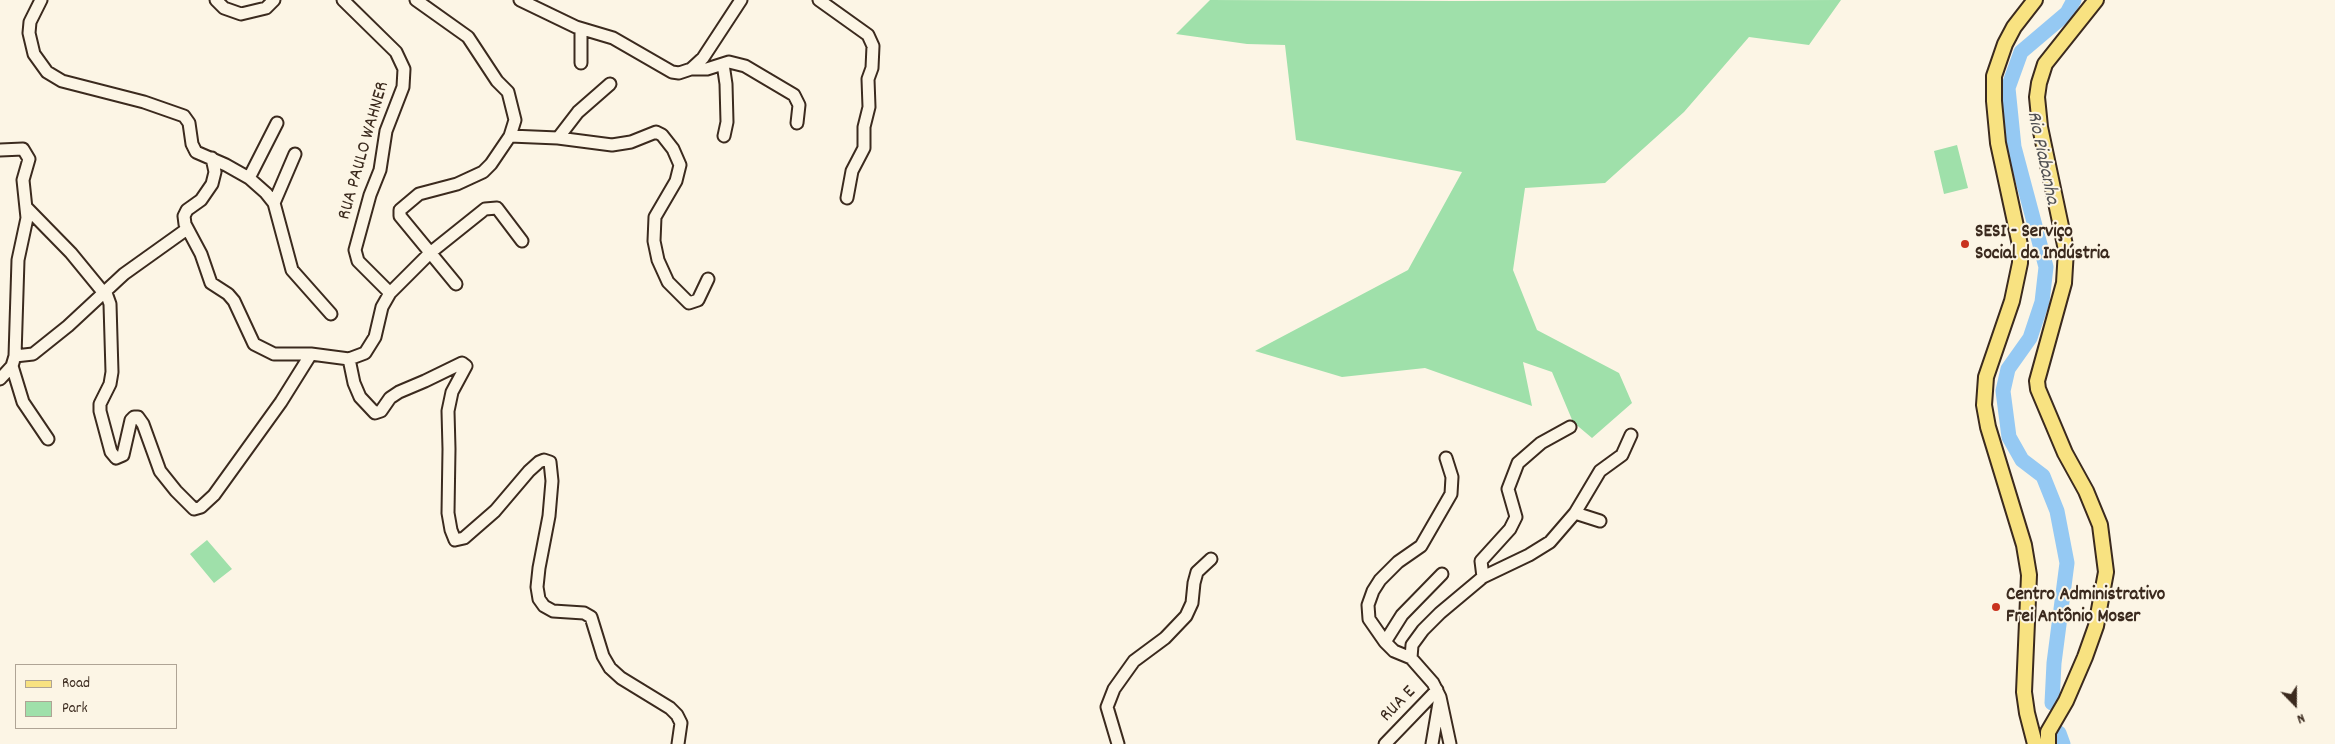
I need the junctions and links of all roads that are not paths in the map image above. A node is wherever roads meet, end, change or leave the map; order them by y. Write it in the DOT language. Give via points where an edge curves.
graph roads {
  1 [pos="41,0"];
  2 [pos="216,0"];
  3 [pos="274,0"];
  4 [pos="343,0"];
  5 [pos="416,0"];
  6 [pos="520,0"];
  7 [pos="741,0"];
  8 [pos="819,0"];
  9 [pos="2035,0"];
  10 [pos="2096,0"];
  11 [pos="581,29"];
  12 [pos="580,63"];
  13 [pos="723,64"];
  14 [pos="691,69"];
  15 [pos="610,84"];
  16 [pos="277,123"];
  17 [pos="797,123"];
  18 [pos="510,136"];
  19 [pos="724,136"];
  20 [pos="558,138"];
  21 [pos="0,150"];
  22 [pos="296,154"];
  23 [pos="212,158"];
  24 [pos="249,178"];
  25 [pos="847,198"];
  26 [pos="274,203"];
  27 [pos="26,208"];
  28 [pos="187,229"];
  29 [pos="522,241"];
  30 [pos="430,253"];
  31 [pos="708,280"];
  32 [pos="456,284"];
  33 [pos="104,291"];
  34 [pos="390,293"];
  35 [pos="331,314"];
  36 [pos="311,354"];
  37 [pos="349,359"];
  38 [pos="14,361"];
  39 [pos="0,379"];
  40 [pos="1570,428"];
  41 [pos="1631,435"];
  42 [pos="48,439"];
  43 [pos="1446,458"];
  44 [pos="1576,513"];
  45 [pos="1600,521"];
  46 [pos="1211,559"];
  47 [pos="1442,574"];
  48 [pos="1483,577"];
  49 [pos="1385,642"];
  50 [pos="1411,658"];
  51 [pos="1438,694"];
  52 [pos="2048,738"];
  53 [pos="678,744"];
  54 [pos="1118,744"];
  55 [pos="1385,744"];
  56 [pos="1432,744"];
  57 [pos="1450,744"];
  58 [pos="2035,744"];
  1 -- 23 [label="street" via="28,33 34,54 48,72 62,82 144,102 184,116 195,150"];
  2 -- 3 [label="street" via="224,8 241,14 266,8"];
  4 -- 34 [label="street, RUA PAULO WAHNER" via="396,52 404,69 403,87 386,131 380,170 355,250 358,261"];
  5 -- 18 [label="street" via="468,37 497,82 508,92 515,120"];
  6 -- 11 [label="street"];
  7 -- 14 [label="street" via="709,52"];
  8 -- 25 [label="street" via="868,35 873,51 864,148 852,172"];
  9 -- 58 [label="main road" via="2014,27 1994,76 1998,143 2020,245 2020,263 2012,301 1986,377 1984,405 2024,545 2029,575 2024,692"];
  10 -- 52 [label="main road" via="2045,64 2037,97 2040,127 2066,250 2064,283 2037,381 2038,389 2100,525 2106,572 2096,626 2086,657"];
  11 -- 12 [label="street"];
  11 -- 14 [label="street" via="613,38 672,72"];
  13 -- 14 [label="street"];
  13 -- 17 [label="street" via="738,63 794,96 799,105"];
  13 -- 19 [label="street" via="728,122"];
  15 -- 20 [label="street" via="578,112"];
  16 -- 24 [label="street"];
  18 -- 20 [label="street"];
  18 -- 30 [label="street" via="483,172 457,184 419,194 400,210 401,218"];
  20 -- 31 [label="street" via="612,145 631,142 650,132 662,135 680,165 676,181 655,218 654,241 658,260 668,282 689,303 698,300"];
  21 -- 27 [label="street" via="23,150 27,154 23,184"];
  22 -- 26 [label="street"];
  23 -- 24 [label="street"];
  23 -- 28 [label="street" via="215,172 212,184 201,200 185,213"];
  24 -- 26 [label="street"];
  26 -- 35 [label="street" via="292,270"];
  27 -- 33 [label="street"];
  27 -- 38 [label="street" via="18,260"];
  28 -- 33 [label="street"];
  28 -- 36 [label="street" via="202,254 208,279 234,301 254,344 266,352 280,355"];
  29 -- 30 [label="street" via="501,212 493,207 478,214"];
  30 -- 32 [label="street"];
  30 -- 34 [label="street"];
  33 -- 36 [label="street" via="110,304 112,372 100,411 111,452 116,458 123,455 131,420 138,417 160,471 194,509 214,495"];
  33 -- 38 [label="street" via="33,354"];
  34 -- 37 [label="street" via="382,306 375,338 368,351"];
  36 -- 37 [label="street"];
  37 -- 53 [label="street" via="360,397 375,414 399,392 462,363 466,366 452,392 448,411 448,513 456,540 464,538 495,511 539,462 550,462 552,481 539,568 539,599 553,611 584,613 591,617 610,668 677,715 681,723"];
  38 -- 39 [label="street"];
  38 -- 42 [label="street" via="23,402"];
  40 -- 48 [label="street" via="1541,443 1518,463 1508,489 1516,517 1510,529 1481,561"];
  41 -- 44 [label="street" via="1622,454 1595,478"];
  43 -- 49 [label="street" via="1452,477 1451,494 1420,546 1389,570 1377,585 1368,605 1370,619"];
  44 -- 45 [label="street"];
  44 -- 48 [label="street" via="1543,547"];
  46 -- 54 [label="street" via="1197,572 1192,603 1186,616 1165,638 1134,661 1114,689 1107,708"];
  47 -- 49 [label="street" via="1402,615"];
  48 -- 50 [label="street" via="1423,630 1412,645"];
  49 -- 50 [label="street"];
  50 -- 51 [label="street"];
  51 -- 55 [label="street, RUA E"];
  51 -- 56 [label="street"];
  51 -- 57 [label="street"];
}
